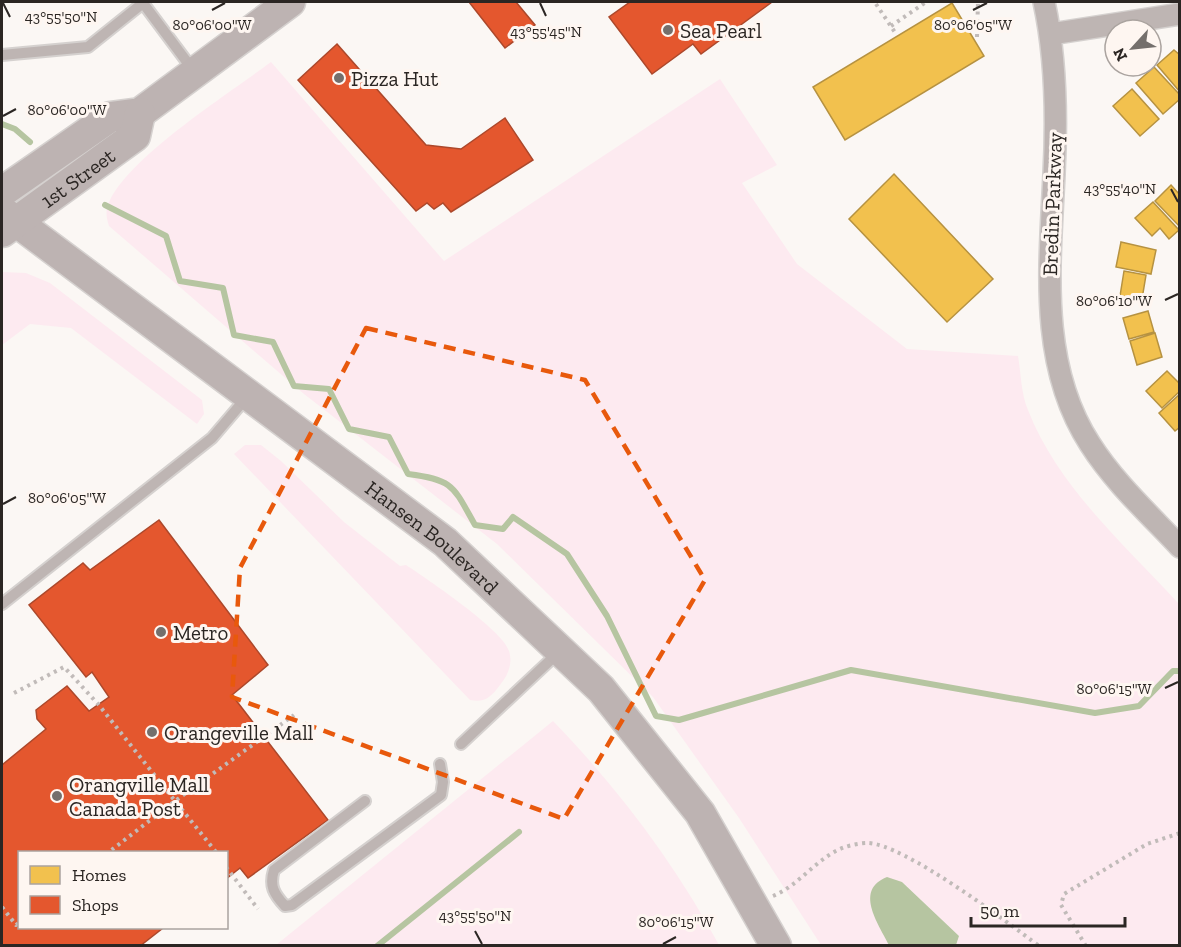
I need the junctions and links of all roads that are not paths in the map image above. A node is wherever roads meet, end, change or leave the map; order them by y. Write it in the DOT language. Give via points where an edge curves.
graph roads {
  1 [pos="290,2"];
  2 [pos="1044,2"];
  3 [pos="1179,14"];
  4 [pos="1051,34"];
  5 [pos="2,55"];
  6 [pos="195,72"];
  7 [pos="140,113"];
  8 [pos="2,192"];
  9 [pos="6,222"];
  10 [pos="249,394"];
  11 [pos="1179,547"];
  12 [pos="2,604"];
  13 [pos="560,651"];
  14 [pos="461,744"];
  15 [pos="440,764"];
  16 [pos="365,801"];
  17 [pos="776,945"];
  1 -- 6 [label="street, 1st Street"];
  2 -- 4 [label="street, Bredin Parkway"];
  3 -- 4 [label="street"];
  4 -- 11 [label="street, Bredin Parkway" via="1056,124 1049,286 1057,363 1089,443"];
  5 -- 6 [label="lane" via="88,47 143,3"];
  6 -- 7 [label="street, 1st Street"];
  7 -- 8 [label="street, 1st Street" via="110,117"];
  7 -- 9 [label="street, 1st Street" via="135,136"];
  9 -- 10 [label="street, Hansen Boulevard"];
  10 -- 12 [label="lane" via="212,438"];
  10 -- 13 [label="street, Hansen Boulevard" via="445,542"];
  13 -- 14 [label="lane"];
  13 -- 17 [label="street, Hansen Boulevard" via="601,689 700,813"];
  15 -- 16 [label="lane" via="441,795 292,905 285,906 275,896 270,881 274,870"];
}
